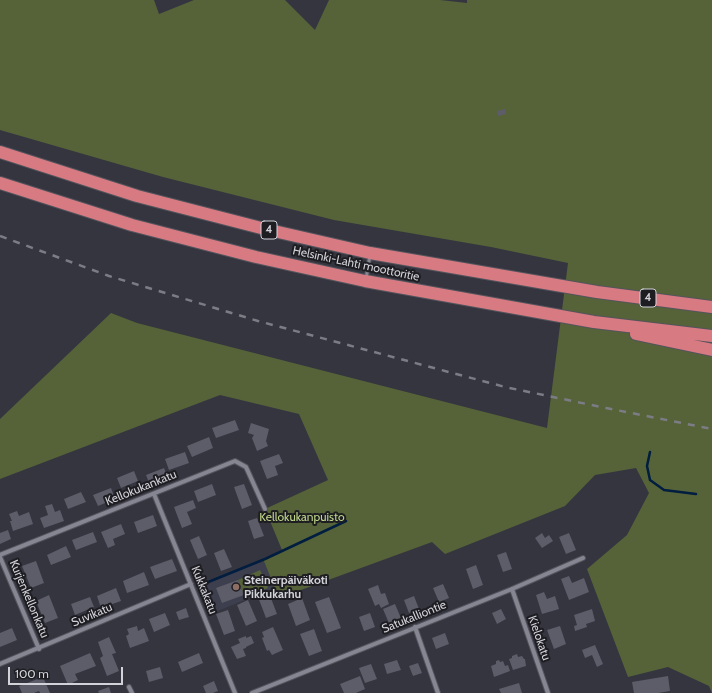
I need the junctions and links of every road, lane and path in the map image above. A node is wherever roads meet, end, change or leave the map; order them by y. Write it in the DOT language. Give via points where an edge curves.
graph roads {
  1 [pos="0,152"];
  2 [pos="0,183"];
  3 [pos="370,253"];
  4 [pos="365,281"];
  5 [pos="712,307"];
  6 [pos="594,322"];
  7 [pos="712,336"];
  8 [pos="712,350"];
  9 [pos="154,494"];
  10 [pos="265,509"];
  11 [pos="0,556"];
  12 [pos="582,558"];
  13 [pos="191,584"];
  14 [pos="512,589"];
  15 [pos="414,627"];
  16 [pos="39,649"];
  17 [pos="0,664"];
  18 [pos="130,687"];
  19 [pos="132,693"];
  20 [pos="235,693"];
  21 [pos="252,693"];
  22 [pos="438,693"];
  23 [pos="548,693"];
  1 -- 3 [label="highway, Helsinki-Lahti moottoritie / 4" via="137,196"];
  2 -- 4 [label="highway, Helsinki-Lahti moottoritie" via="132,225 256,257"];
  3 -- 4 [label="lane"];
  3 -- 5 [label="highway, Helsinki-Lahti moottoritie / 4" via="583,289"];
  4 -- 6 [label="highway, Helsinki-Lahti moottoritie"];
  6 -- 7 [label="highway"];
  6 -- 8 [label="highway" via="644,336"];
  9 -- 10 [label="street, Kellokukankatu" via="235,461 246,467"];
  9 -- 11 [label="street, Kellokukankatu"];
  9 -- 13 [label="street, Kukkakatu"];
  11 -- 16 [label="street, Kurjenkellonkatu"];
  12 -- 14 [label="street, Satukalliontie"];
  13 -- 16 [label="street, Suvikatu"];
  13 -- 20 [label="street, Kukkakatu"];
  14 -- 15 [label="street, Satukalliontie"];
  14 -- 23 [label="street, Kielokatu"];
  15 -- 21 [label="street, Satukalliontie"];
  15 -- 22 [label="street"];
  16 -- 17 [label="street, Suvikatu"];
  18 -- 19 [label="street"];
}
